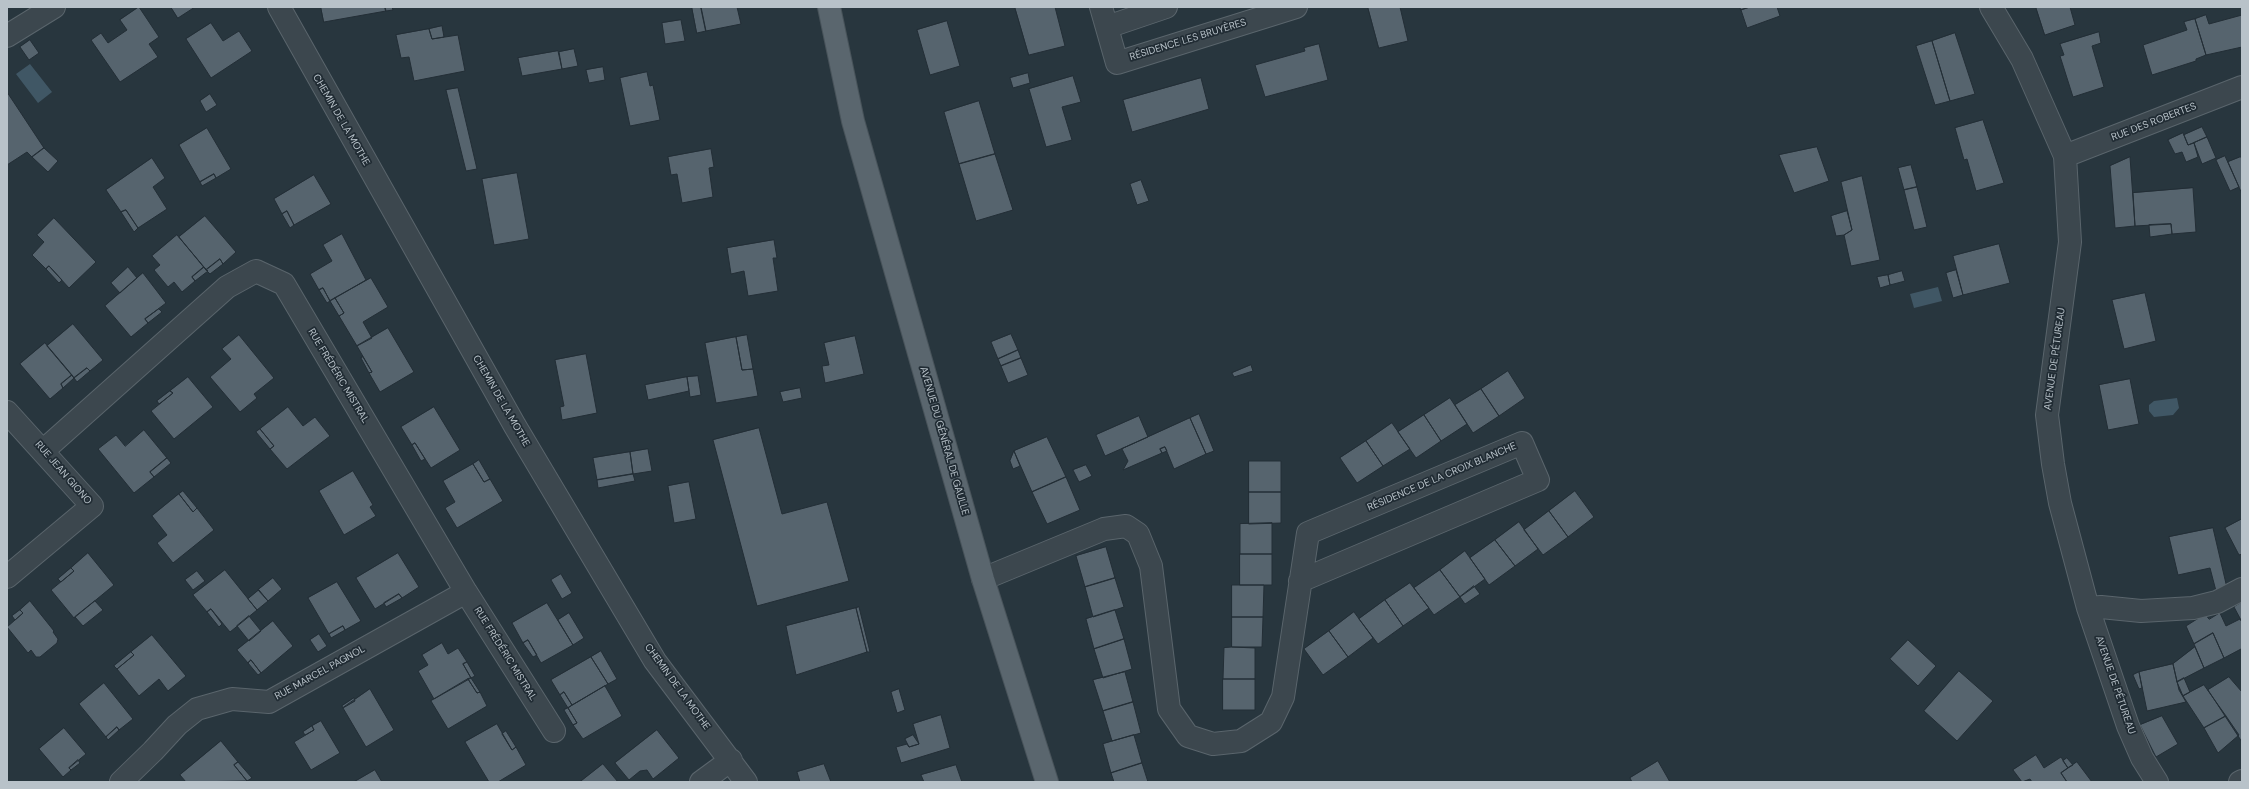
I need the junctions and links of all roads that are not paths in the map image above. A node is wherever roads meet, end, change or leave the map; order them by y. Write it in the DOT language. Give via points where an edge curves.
graph roads {
  1 [pos="54,7"];
  2 [pos="279,7"];
  3 [pos="814,7"];
  4 [pos="828,7"];
  5 [pos="1166,7"];
  6 [pos="1296,7"];
  7 [pos="1991,7"];
  8 [pos="1104,17"];
  9 [pos="7,36"];
  10 [pos="2242,87"];
  11 [pos="846,97"];
  12 [pos="2065,156"];
  13 [pos="7,412"];
  14 [pos="44,450"];
  15 [pos="7,577"];
  16 [pos="983,579"];
  17 [pos="1300,581"];
  18 [pos="2242,589"];
  19 [pos="466,592"];
  20 [pos="2088,608"];
  21 [pos="554,731"];
  22 [pos="731,760"];
  23 [pos="129,780"];
  24 [pos="701,782"];
  25 [pos="746,782"];
  26 [pos="1047,782"];
  27 [pos="2157,782"];
  1 -- 9 [label="street"];
  2 -- 22 [label="street, CHEMIN DE LA MOTHE" via="515,426 655,661"];
  3 -- 11 [label="main road, AVENUE DU GÉNÉRAL DE GAULLE"];
  4 -- 11 [label="main road, AVENUE DU GÉNÉRAL DE GAULLE"];
  5 -- 8 [label="street, RÉSIDENCE LES BRUYÈRES"];
  6 -- 8 [label="street, RÉSIDENCE LES BRUYÈRES" via="1117,63"];
  7 -- 12 [label="street, AVENUE DE PÉTUREAU" via="2022,59"];
  10 -- 12 [label="street, RUE DES ROBERTES"];
  11 -- 16 [label="main road, AVENUE DU GÉNÉRAL DE GAULLE"];
  12 -- 20 [label="street, AVENUE DE PÉTUREAU" via="2070,242 2047,415 2060,503"];
  13 -- 14 [label="street, RUE JEAN GIONO"];
  14 -- 15 [label="street, RUE JEAN GIONO" via="92,506"];
  14 -- 19 [label="street, RUE FRÉDÉRIC MISTRAL" via="227,287 256,271 284,284"];
  16 -- 17 [label="street, RÉSIDENCE DE LA CROIX BLANCHE" via="1104,529 1126,526 1138,534 1151,566 1169,709 1188,736 1213,744 1241,741 1271,722 1283,698"];
  16 -- 26 [label="main road, AVENUE DU GÉNÉRAL DE GAULLE"];
  17 -- 17 [label="street, RÉSIDENCE DE LA CROIX BLANCHE" via="1308,533 1522,443 1538,480"];
  18 -- 20 [label="street" via="2217,602 2193,608 2141,611"];
  19 -- 21 [label="street, RUE FRÉDÉRIC MISTRAL"];
  19 -- 23 [label="street, RUE MARCEL PAGNOL" via="268,702 232,700 197,709 177,725"];
  20 -- 27 [label="street, AVENUE DE PÉTUREAU" via="2128,726 2142,758"];
  22 -- 24 [label="street"];
  22 -- 25 [label="street, CHEMIN DE LA MOTHE"];
}
